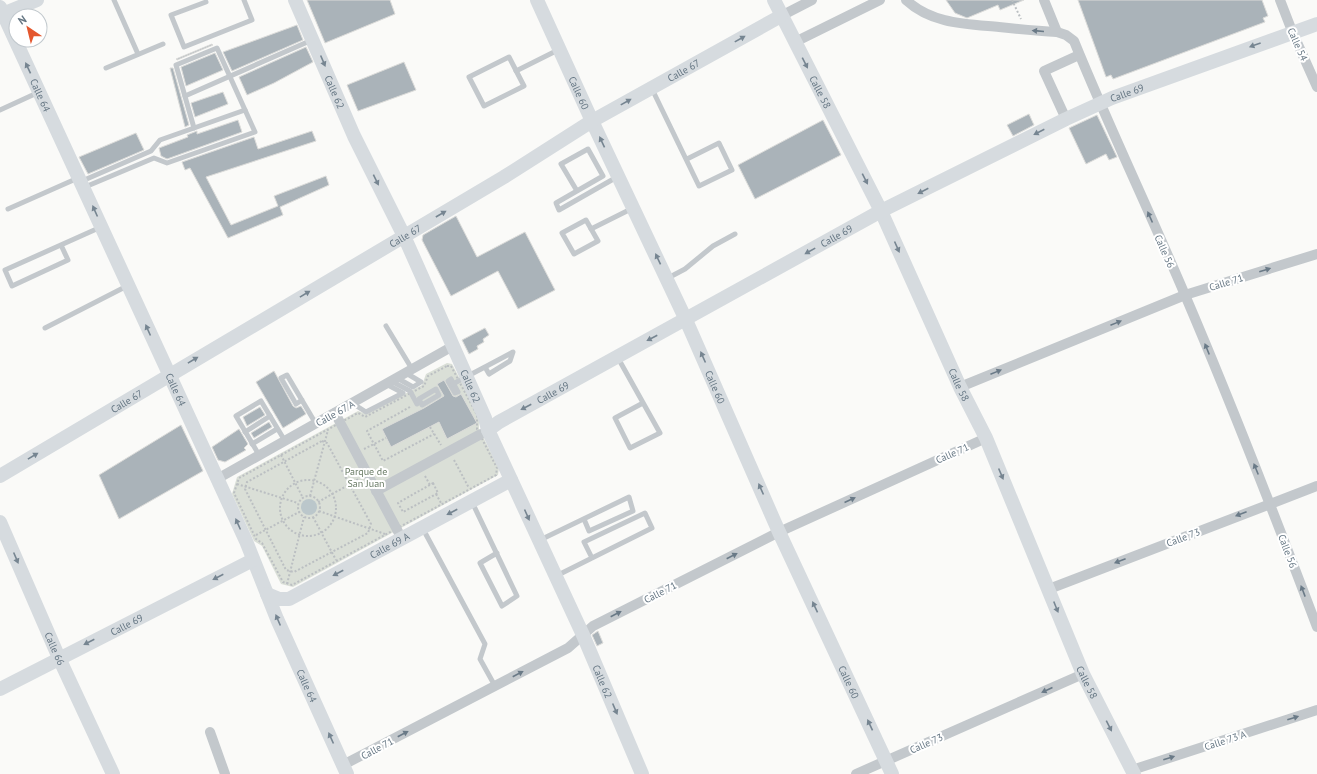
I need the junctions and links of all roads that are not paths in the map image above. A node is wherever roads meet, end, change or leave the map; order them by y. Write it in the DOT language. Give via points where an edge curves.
graph roads {
  1 [pos="37,0"];
  2 [pos="114,0"];
  3 [pos="244,0"];
  4 [pos="295,0"];
  5 [pos="537,0"];
  6 [pos="774,0"];
  7 [pos="812,0"];
  8 [pos="880,0"];
  9 [pos="906,0"];
  10 [pos="1044,0"];
  11 [pos="1280,0"];
  12 [pos="206,2"];
  13 [pos="1,12"];
  14 [pos="781,16"];
  15 [pos="1317,24"];
  16 [pos="1292,31"];
  17 [pos="1057,32"];
  18 [pos="313,40"];
  19 [pos="795,42"];
  20 [pos="163,44"];
  21 [pos="560,50"];
  22 [pos="138,54"];
  23 [pos="1079,54"];
  24 [pos="106,68"];
  25 [pos="516,71"];
  26 [pos="230,76"];
  27 [pos="1317,87"];
  28 [pos="652,88"];
  29 [pos="40,92"];
  30 [pos="185,96"];
  31 [pos="1099,103"];
  32 [pos="0,110"];
  33 [pos="245,110"];
  34 [pos="1066,119"];
  35 [pos="592,121"];
  36 [pos="194,128"];
  37 [pos="687,159"];
  38 [pos="618,176"];
  39 [pos="82,182"];
  40 [pos="577,191"];
  41 [pos="633,208"];
  42 [pos="8,209"];
  43 [pos="881,211"];
  44 [pos="102,227"];
  45 [pos="591,229"];
  46 [pos="735,234"];
  47 [pos="404,236"];
  48 [pos="61,245"];
  49 [pos="1317,254"];
  50 [pos="667,278"];
  51 [pos="128,286"];
  52 [pos="1185,295"];
  53 [pos="686,320"];
  54 [pos="386,326"];
  55 [pos="45,328"];
  56 [pos="453,346"];
  57 [pos="618,357"];
  58 [pos="485,367"];
  59 [pos="168,375"];
  60 [pos="398,377"];
  61 [pos="467,377"];
  62 [pos="453,384"];
  63 [pos="960,387"];
  64 [pos="302,400"];
  65 [pos="352,403"];
  66 [pos="418,403"];
  67 [pos="643,403"];
  68 [pos="334,413"];
  69 [pos="270,416"];
  70 [pos="316,424"];
  71 [pos="277,429"];
  72 [pos="245,432"];
  73 [pos="485,432"];
  74 [pos="986,438"];
  75 [pos="284,441"];
  76 [pos="252,444"];
  77 [pos="259,456"];
  78 [pos="0,476"];
  79 [pos="217,479"];
  80 [pos="511,480"];
  81 [pos="1317,486"];
  82 [pos="376,491"];
  83 [pos="471,495"];
  84 [pos="1270,503"];
  85 [pos="584,519"];
  86 [pos="0,522"];
  87 [pos="422,528"];
  88 [pos="779,532"];
  89 [pos="402,539"];
  90 [pos="539,541"];
  91 [pos="496,553"];
  92 [pos="592,558"];
  93 [pos="253,560"];
  94 [pos="555,576"];
  95 [pos="1049,589"];
  96 [pos="267,594"];
  97 [pos="1317,627"];
  98 [pos="584,635"];
  99 [pos="59,658"];
  100 [pos="1083,674"];
  101 [pos="495,686"];
  102 [pos="0,689"];
  103 [pos="1317,710"];
  104 [pos="210,732"];
  105 [pos="886,760"];
  106 [pos="345,770"];
  107 [pos="1133,772"];
  108 [pos="113,774"];
  109 [pos="225,774"];
  110 [pos="642,774"];
  111 [pos="856,774"];
  112 [pos="892,774"];
  1 -- 13 [label="main road"];
  2 -- 22 [label="lane"];
  3 -- 12 [label="lane" via="252,20 184,47 171,15"];
  4 -- 18 [label="main road, Calle 62"];
  5 -- 21 [label="main road, Calle 60"];
  6 -- 14 [label="main road, Calle 58"];
  7 -- 14 [label="street, Calle 67"];
  8 -- 19 [label="street"];
  17 -- 9 [label="street, Calle 56, one-way" via="950,22 923,12"];
  10 -- 17 [label="street"];
  11 -- 16 [label="street, Calle 54"];
  29 -- 13 [label="main road, Calle 64, one-way"];
  14 -- 19 [label="main road, Calle 58"];
  28 -- 14 [label="main road, Calle 67, one-way"];
  15 -- 16 [label="main road, Calle 69"];
  16 -- 27 [label="street, Calle 54"];
  16 -- 31 [label="main road, Calle 69, one-way"];
  17 -- 23 [label="street, Calle 56" via="1071,38"];
  18 -- 26 [label="lane"];
  18 -- 47 [label="main road, Calle 62, one-way" via="354,136"];
  19 -- 43 [label="main road, Calle 58, one-way"];
  20 -- 22 [label="lane"];
  21 -- 25 [label="lane"];
  21 -- 35 [label="main road, Calle 60"];
  22 -- 24 [label="lane"];
  23 -- 31 [label="street, Calle 56"];
  23 -- 34 [label="street" via="1044,71"];
  25 -- 25 [label="lane" via="509,57 469,77 484,106 524,86"];
  26 -- 30 [label="lane"];
  26 -- 30 [label="lane" via="217,48 176,65"];
  26 -- 33 [label="lane"];
  35 -- 28 [label="main road, Calle 67, one-way"];
  28 -- 37 [label="lane"];
  29 -- 32 [label="lane"];
  29 -- 39 [label="main road, Calle 64"];
  30 -- 36 [label="lane"];
  31 -- 34 [label="main road, Calle 69"];
  52 -- 31 [label="street, Calle 56, one-way"];
  33 -- 36 [label="lane"];
  33 -- 39 [label="lane" via="255,132 167,163 154,158"];
  34 -- 43 [label="main road, Calle 69, one-way"];
  38 -- 35 [label="main road, Calle 60, one-way"];
  47 -- 35 [label="main road, Calle 67, one-way"];
  36 -- 39 [label="lane" via="160,140 151,151"];
  37 -- 37 [label="lane" via="699,186 732,170 719,143"];
  38 -- 40 [label="lane" via="559,210 556,203"];
  38 -- 41 [label="main road, Calle 60"];
  39 -- 42 [label="lane"];
  44 -- 39 [label="main road, Calle 64, one-way"];
  40 -- 40 [label="lane" via="603,176 588,149 561,164"];
  41 -- 45 [label="lane"];
  50 -- 41 [label="main road, Calle 60, one-way"];
  43 -- 53 [label="main road, Calle 69, one-way"];
  43 -- 63 [label="main road, Calle 58, one-way"];
  44 -- 48 [label="lane"];
  44 -- 51 [label="main road, Calle 64"];
  45 -- 45 [label="lane" via="586,220 562,233 574,254 598,241"];
  46 -- 50 [label="lane" via="713,246 685,269"];
  47 -- 56 [label="main road, Calle 62"];
  59 -- 47 [label="main road, Calle 67, one-way"];
  48 -- 48 [label="lane" via="5,270 12,286 68,260"];
  52 -- 49 [label="street, Calle 71, one-way"];
  50 -- 53 [label="main road, Calle 60"];
  51 -- 55 [label="lane"];
  59 -- 51 [label="main road, Calle 64, one-way"];
  63 -- 52 [label="street, Calle 71, one-way"];
  84 -- 52 [label="street, Calle 56, one-way"];
  53 -- 57 [label="main road, Calle 69, one-way"];
  88 -- 53 [label="main road, Calle 60, one-way"];
  54 -- 60 [label="lane"];
  56 -- 60 [label="street, Calle 67 A"];
  56 -- 61 [label="main road, Calle 62"];
  57 -- 67 [label="lane"];
  57 -- 73 [label="main road, Calle 69, one-way"];
  58 -- 58 [label="lane" via="499,360 513,352 510,361 489,374"];
  58 -- 61 [label="lane"];
  78 -- 59 [label="main road, Calle 67, one-way"];
  59 -- 79 [label="main road, Calle 64"];
  60 -- 65 [label="street, Calle 67 A"];
  60 -- 65 [label="lane" via="403,393 366,412"];
  60 -- 66 [label="lane"];
  61 -- 62 [label="lane"];
  61 -- 73 [label="main road, Calle 62" via="486,418"];
  63 -- 74 [label="main road, Calle 58"];
  64 -- 64 [label="lane" via="287,375 281,378 296,404"];
  64 -- 70 [label="lane"];
  65 -- 68 [label="street, Calle 67 A"];
  67 -- 67 [label="lane" via="660,433 630,448 615,418"];
  68 -- 70 [label="street, Calle 67 A"];
  68 -- 82 [label="street"];
  69 -- 71 [label="lane"];
  69 -- 72 [label="lane"];
  69 -- 72 [label="lane" via="260,401 236,416"];
  70 -- 75 [label="street, Calle 67 A"];
  71 -- 75 [label="lane"];
  71 -- 76 [label="lane"];
  72 -- 76 [label="lane"];
  73 -- 80 [label="main road, Calle 62"];
  73 -- 82 [label="street, Calle 69"];
  88 -- 74 [label="street, Calle 71, one-way"];
  74 -- 95 [label="main road, Calle 58, one-way"];
  75 -- 77 [label="street, Calle 67 A"];
  76 -- 77 [label="lane"];
  77 -- 79 [label="street, Calle 67 A"];
  93 -- 79 [label="main road, Calle 64, one-way"];
  80 -- 83 [label="main road, Calle 69 A"];
  80 -- 90 [label="main road, Calle 62, one-way"];
  81 -- 84 [label="street, Calle 73"];
  82 -- 89 [label="street"];
  83 -- 87 [label="main road, Calle 69 A, one-way"];
  83 -- 91 [label="lane"];
  84 -- 95 [label="street, Calle 73, one-way"];
  97 -- 84 [label="street, Calle 56, one-way"];
  85 -- 85 [label="lane" via="629,497 633,511 589,531"];
  85 -- 90 [label="lane"];
  86 -- 99 [label="main road, Calle 66, one-way"];
  87 -- 89 [label="main road, Calle 69 A"];
  87 -- 101 [label="lane" via="485,644 480,659"];
  98 -- 88 [label="street, Calle 71, one-way" via="593,626"];
  105 -- 88 [label="main road, Calle 60, one-way"];
  89 -- 96 [label="main road, Calle 69 A, one-way" via="289,600"];
  90 -- 94 [label="main road, Calle 62"];
  91 -- 91 [label="lane" via="480,563 502,606 517,596"];
  92 -- 92 [label="lane" via="652,528 645,513 584,542"];
  92 -- 94 [label="lane"];
  93 -- 96 [label="main road, Calle 64"];
  93 -- 99 [label="main road, Calle 69, one-way"];
  94 -- 98 [label="main road, Calle 62"];
  95 -- 100 [label="main road, Calle 58, one-way"];
  106 -- 96 [label="main road, Calle 64, one-way"];
  101 -- 98 [label="street, Calle 71, one-way" via="568,648"];
  98 -- 110 [label="main road, Calle 62, one-way"];
  99 -- 102 [label="main road, Calle 69"];
  99 -- 108 [label="main road, Calle 66"];
  100 -- 105 [label="street, Calle 73, one-way"];
  100 -- 107 [label="main road, Calle 58, one-way"];
  106 -- 101 [label="street, Calle 71, one-way"];
  107 -- 103 [label="street, Calle 73 A, one-way"];
  104 -- 109 [label="street"];
  105 -- 111 [label="street, Calle 73"];
  105 -- 112 [label="main road, Calle 60"];
}
